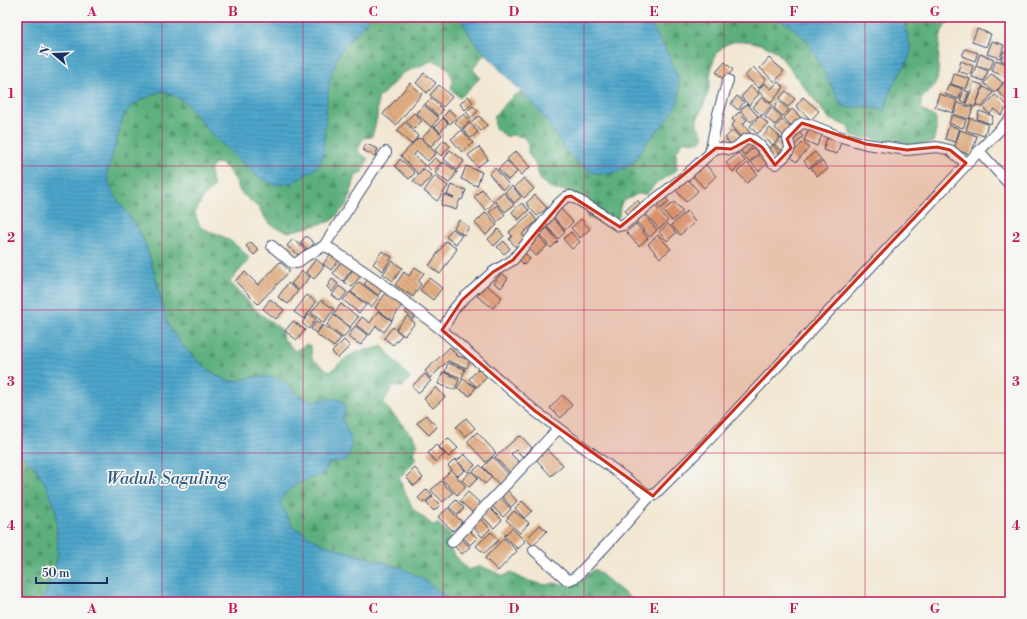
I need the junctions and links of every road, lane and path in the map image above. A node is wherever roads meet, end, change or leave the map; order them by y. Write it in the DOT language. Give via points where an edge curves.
graph roads {
  1 [pos="728,80"];
  2 [pos="1010,119"];
  3 [pos="978,151"];
  4 [pos="386,152"];
  5 [pos="710,154"];
  6 [pos="966,163"];
  7 [pos="1010,185"];
  8 [pos="272,246"];
  9 [pos="324,246"];
  10 [pos="442,330"];
  11 [pos="558,429"];
  12 [pos="651,495"];
  13 [pos="452,542"];
  14 [pos="534,550"];
  1 -- 5 [label="street"];
  2 -- 3 [label="street"];
  3 -- 6 [label="street"];
  3 -- 7 [label="street"];
  4 -- 9 [label="street"];
  5 -- 6 [label="street" via="716,148 731,149 750,139 762,147 776,164 789,150 788,138 802,123 866,144 908,150 937,147 950,150"];
  5 -- 10 [label="street" via="623,225 619,226 571,196 566,197 513,260 493,272 465,296"];
  6 -- 12 [label="street" via="703,446 653,496"];
  8 -- 9 [label="street" via="292,263 297,264"];
  9 -- 10 [label="street" via="378,281"];
  10 -- 11 [label="street"];
  11 -- 12 [label="street"];
  11 -- 13 [label="street"];
  12 -- 14 [label="street" via="576,577 566,579"];
}
